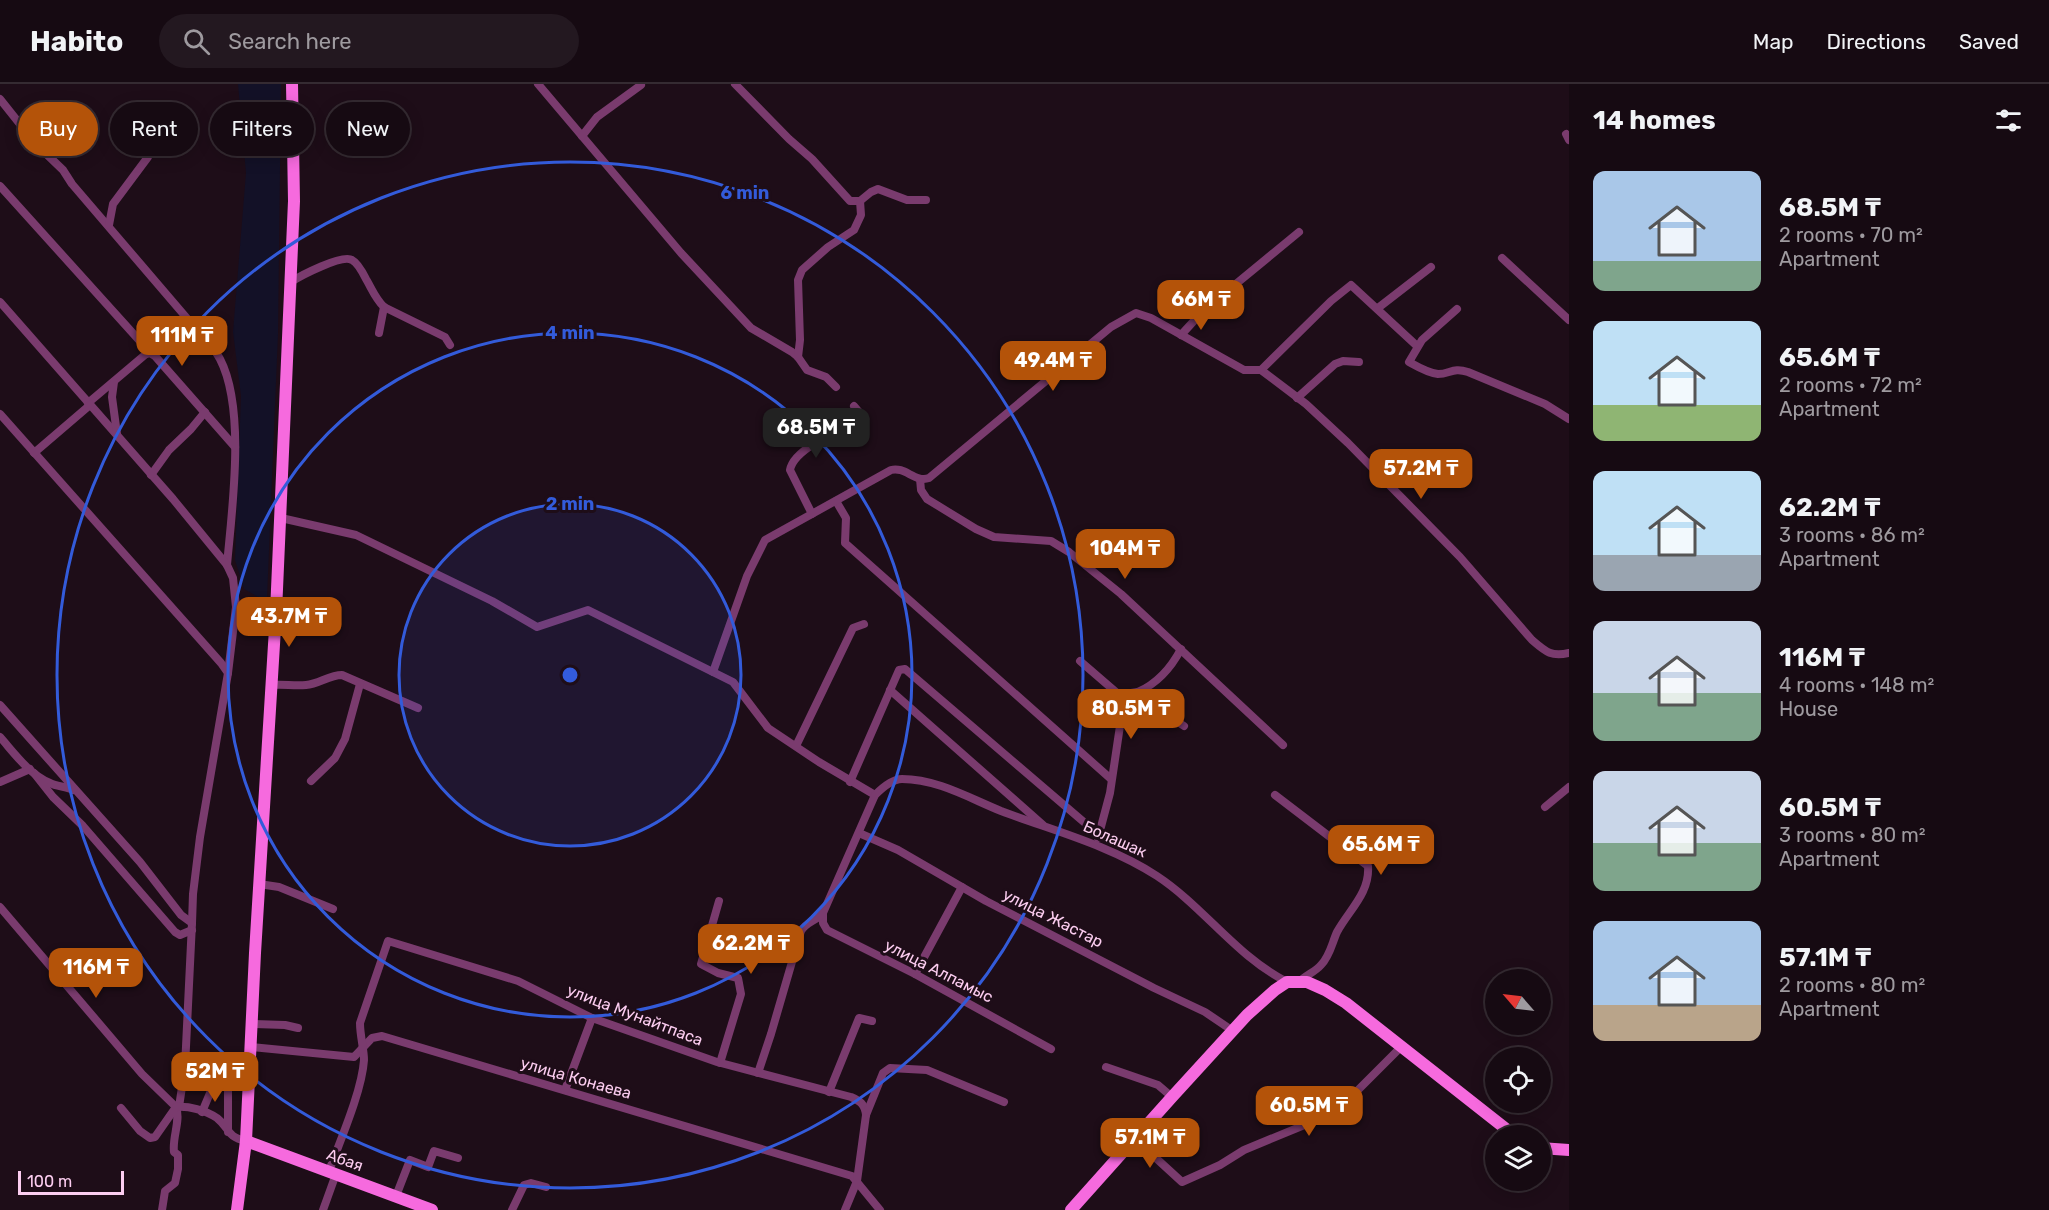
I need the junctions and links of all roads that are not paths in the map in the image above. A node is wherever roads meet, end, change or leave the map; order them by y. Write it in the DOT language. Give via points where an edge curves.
graph roads {
  1 [pos="292,84"];
  2 [pos="538,84"];
  3 [pos="735,84"];
  4 [pos="642,85"];
  5 [pos="0,99"];
  6 [pos="582,136"];
  7 [pos="148,157"];
  8 [pos="0,186"];
  9 [pos="926,200"];
  10 [pos="860,201"];
  11 [pos="108,225"];
  12 [pos="1299,232"];
  13 [pos="1502,258"];
  14 [pos="1431,267"];
  15 [pos="291,282"];
  16 [pos="0,303"];
  17 [pos="384,307"];
  18 [pos="1378,308"];
  19 [pos="1457,309"];
  20 [pos="1569,320"];
  21 [pos="132,332"];
  22 [pos="379,333"];
  23 [pos="1181,335"];
  24 [pos="450,345"];
  25 [pos="1417,346"];
  26 [pos="148,353"];
  27 [pos="798,357"];
  28 [pos="1359,362"];
  29 [pos="136,363"];
  30 [pos="1261,370"];
  31 [pos="114,381"];
  32 [pos="836,387"];
  33 [pos="1297,398"];
  34 [pos="89,404"];
  35 [pos="854,406"];
  36 [pos="205,412"];
  37 [pos="0,414"];
  38 [pos="1569,419"];
  39 [pos="118,437"];
  40 [pos="235,447"];
  41 [pos="33,453"];
  42 [pos="151,474"];
  43 [pos="920,479"];
  44 [pos="836,501"];
  45 [pos="812,514"];
  46 [pos="281,518"];
  47 [pos="227,565"];
  48 [pos="236,607"];
  49 [pos="276,612"];
  50 [pos="864,624"];
  51 [pos="1181,649"];
  52 [pos="1569,653"];
  53 [pos="1080,661"];
  54 [pos="713,672"];
  55 [pos="228,674"];
  56 [pos="360,684"];
  57 [pos="272,685"];
  58 [pos="890,690"];
  59 [pos="1138,692"];
  60 [pos="1124,699"];
  61 [pos="0,705"];
  62 [pos="418,708"];
  63 [pos="1184,726"];
  64 [pos="0,737"];
  65 [pos="1283,745"];
  66 [pos="796,746"];
  67 [pos="32,771"];
  68 [pos="1111,778"];
  69 [pos="311,781"];
  70 [pos="0,782"];
  71 [pos="850,782"];
  72 [pos="1569,787"];
  73 [pos="76,791"];
  74 [pos="875,795"];
  75 [pos="1275,795"];
  76 [pos="1545,807"];
  77 [pos="1046,828"];
  78 [pos="859,833"];
  79 [pos="1099,835"];
  80 [pos="1096,844"];
  81 [pos="260,884"];
  82 [pos="962,887"];
  83 [pos="719,901"];
  84 [pos="0,907"];
  85 [pos="333,909"];
  86 [pos="823,913"];
  87 [pos="192,926"];
  88 [pos="915,974"];
  89 [pos="1293,982"];
  90 [pos="592,1018"];
  91 [pos="872,1021"];
  92 [pos="252,1024"];
  93 [pos="298,1028"];
  94 [pos="1233,1031"];
  95 [pos="1402,1046"];
  96 [pos="251,1047"];
  97 [pos="362,1049"];
  98 [pos="1051,1049"];
  99 [pos="720,1063"];
  100 [pos="1106,1067"];
  101 [pos="758,1073"];
  102 [pos="565,1090"];
  103 [pos="829,1092"];
  104 [pos="1172,1097"];
  105 [pos="1004,1102"];
  106 [pos="177,1107"];
  107 [pos="121,1108"];
  108 [pos="202,1112"];
  109 [pos="866,1115"];
  110 [pos="1501,1125"];
  111 [pos="228,1133"];
  112 [pos="1134,1138"];
  113 [pos="246,1141"];
  114 [pos="1551,1149"];
  115 [pos="1569,1150"];
  116 [pos="458,1158"];
  117 [pos="332,1173"];
  118 [pos="857,1181"];
  119 [pos="546,1187"];
  120 [pos="396,1196"];
  121 [pos="162,1210"];
  122 [pos="237,1210"];
  123 [pos="323,1210"];
  124 [pos="432,1210"];
  125 [pos="512,1210"];
  126 [pos="845,1210"];
  127 [pos="880,1210"];
  128 [pos="1071,1210"];
  1 -- 15 [label="main road"];
  2 -- 6 [label="street"];
  3 -- 10 [label="street" via="836,188 850,201"];
  4 -- 6 [label="street" via="597,117"];
  5 -- 11 [label="street"];
  6 -- 27 [label="street" via="751,328"];
  7 -- 11 [label="street" via="113,204"];
  8 -- 21 [label="street"];
  9 -- 10 [label="street" via="907,200 878,189"];
  10 -- 27 [label="street" via="861,215 854,230 802,270 798,280"];
  11 -- 40 [label="street" via="221,360 232,396"];
  12 -- 23 [label="street" via="1203,311"];
  13 -- 20 [label="street"];
  14 -- 18 [label="street"];
  15 -- 17 [label="street" via="346,258 359,267"];
  15 -- 46 [label="main road"];
  16 -- 34 [label="street"];
  17 -- 22 [label="street"];
  17 -- 24 [label="street" via="445,337"];
  18 -- 25 [label="street"];
  18 -- 30 [label="street" via="1355,287 1347,286"];
  19 -- 25 [label="street"];
  21 -- 26 [label="street"];
  21 -- 29 [label="street" via="139,346"];
  23 -- 30 [label="street" via="1245,370"];
  23 -- 43 [label="street" via="1136,313 1122,320 929,478"];
  25 -- 38 [label="street" via="1409,362 1427,371 1468,372 1545,404"];
  26 -- 29 [label="street"];
  26 -- 36 [label="street"];
  27 -- 32 [label="street" via="807,370 826,377"];
  28 -- 33 [label="street" via="1335,364"];
  29 -- 31 [label="street"];
  30 -- 33 [label="street"];
  31 -- 34 [label="street"];
  31 -- 39 [label="street" via="112,398"];
  33 -- 52 [label="street" via="1329,424 1441,537 1544,651 1553,655"];
  34 -- 39 [label="street"];
  34 -- 41 [label="street"];
  35 -- 45 [label="street" via="865,419 808,448 791,465"];
  36 -- 40 [label="street"];
  36 -- 42 [label="street"];
  37 -- 41 [label="street"];
  39 -- 42 [label="street"];
  40 -- 47 [label="street"];
  41 -- 55 [label="street"];
  42 -- 47 [label="street"];
  43 -- 44 [label="street" via="898,468"];
  43 -- 51 [label="street" via="927,499 976,529 994,537 1051,541 1070,552"];
  44 -- 45 [label="street"];
  44 -- 68 [label="street" via="846,518 845,543"];
  45 -- 54 [label="street" via="762,544"];
  46 -- 49 [label="main road"];
  46 -- 54 [label="street" via="356,535 462,585 537,627 588,610"];
  47 -- 48 [label="street" via="233,578"];
  48 -- 49 [label="street"];
  48 -- 55 [label="street"];
  49 -- 57 [label="main road"];
  50 -- 66 [label="street" via="853,628"];
  51 -- 59 [label="street" via="1169,669"];
  51 -- 65 [label="street"];
  53 -- 60 [label="street"];
  54 -- 66 [label="street" via="733,682 768,728"];
  55 -- 87 [label="street" via="200,837"];
  56 -- 57 [label="street" via="333,675 306,685"];
  56 -- 62 [label="street"];
  56 -- 69 [label="street" via="345,739 335,758"];
  57 -- 81 [label="main road"];
  58 -- 71 [label="street"];
  58 -- 77 [label="street"];
  58 -- 79 [label="street" via="900,670 911,672"];
  59 -- 60 [label="street"];
  59 -- 63 [label="street"];
  60 -- 68 [label="street"];
  61 -- 73 [label="street"];
  64 -- 67 [label="street"];
  66 -- 71 [label="street"];
  67 -- 70 [label="street"];
  67 -- 73 [label="street" via="51,784"];
  67 -- 87 [label="street" via="176,933 180,935"];
  68 -- 79 [label="street"];
  71 -- 74 [label="street"];
  72 -- 76 [label="street"];
  73 -- 87 [label="street"];
  74 -- 77 [label="street, Болашак" via="900,779 941,785"];
  74 -- 78 [label="street"];
  75 -- 89 [label="street" via="1368,866 1360,899 1342,923 1325,960"];
  77 -- 80 [label="street, Болашак"];
  78 -- 82 [label="street, улица Жастар" via="898,850"];
  78 -- 86 [label="street"];
  79 -- 80 [label="street"];
  80 -- 89 [label="street, Болашак" via="1158,877 1249,958"];
  81 -- 85 [label="street" via="279,887"];
  81 -- 92 [label="main road"];
  82 -- 88 [label="street"];
  82 -- 94 [label="street, улица Жастар" via="1205,1012"];
  83 -- 99 [label="street" via="701,964 718,974 738,978 741,985"];
  84 -- 106 [label="street" via="142,1074"];
  86 -- 88 [label="street, улица Алпамыс" via="827,930"];
  86 -- 101 [label="street" via="801,931"];
  87 -- 106 [label="street" via="185,1066"];
  88 -- 98 [label="street, улица Алпамыс"];
  89 -- 94 [label="main road" via="1261,1002"];
  89 -- 95 [label="main road" via="1307,982 1325,990"];
  90 -- 97 [label="street, улица Мунайтпаса" via="518,981 388,941 360,1023"];
  90 -- 99 [label="street, улица Мунайтпаса"];
  90 -- 102 [label="street"];
  91 -- 103 [label="street" via="859,1018"];
  92 -- 93 [label="street"];
  92 -- 96 [label="main road"];
  94 -- 104 [label="main road"];
  95 -- 110 [label="main road"];
  95 -- 112 [label="street" via="1335,1112 1244,1150 1182,1182"];
  96 -- 97 [label="street, улица Конаева" via="354,1057"];
  96 -- 113 [label="main road"];
  97 -- 102 [label="street, улица Конаева" via="372,1038 382,1036"];
  97 -- 117 [label="street" via="358,1086"];
  99 -- 101 [label="street, улица Мунайтпаса"];
  100 -- 104 [label="street" via="1158,1085"];
  101 -- 103 [label="street, улица Мунайтпаса"];
  102 -- 118 [label="street, улица Конаева" via="812,1163"];
  103 -- 109 [label="street, улица Мунайтпаса" via="858,1100"];
  104 -- 112 [label="main road"];
  105 -- 109 [label="street" via="927,1070 890,1068 882,1073"];
  106 -- 107 [label="street" via="155,1137 150,1138"];
  106 -- 108 [label="street"];
  106 -- 121 [label="street" via="172,1141 178,1169 175,1183 165,1191"];
  108 -- 111 [label="street" via="218,1119"];
  108 -- 111 [label="street" via="213,1086 228,1082"];
  109 -- 118 [label="street"];
  111 -- 113 [label="street"];
  112 -- 128 [label="main road"];
  113 -- 117 [label="main road, Абая"];
  113 -- 122 [label="main road"];
  114 -- 115 [label="main road"];
  116 -- 120 [label="street" via="434,1151 428,1167 410,1160"];
  117 -- 120 [label="main road, Абая"];
  117 -- 123 [label="street"];
  118 -- 126 [label="street"];
  118 -- 127 [label="street, улица Конаева"];
  119 -- 125 [label="street" via="524,1185"];
  120 -- 124 [label="main road, Абая"];
}
